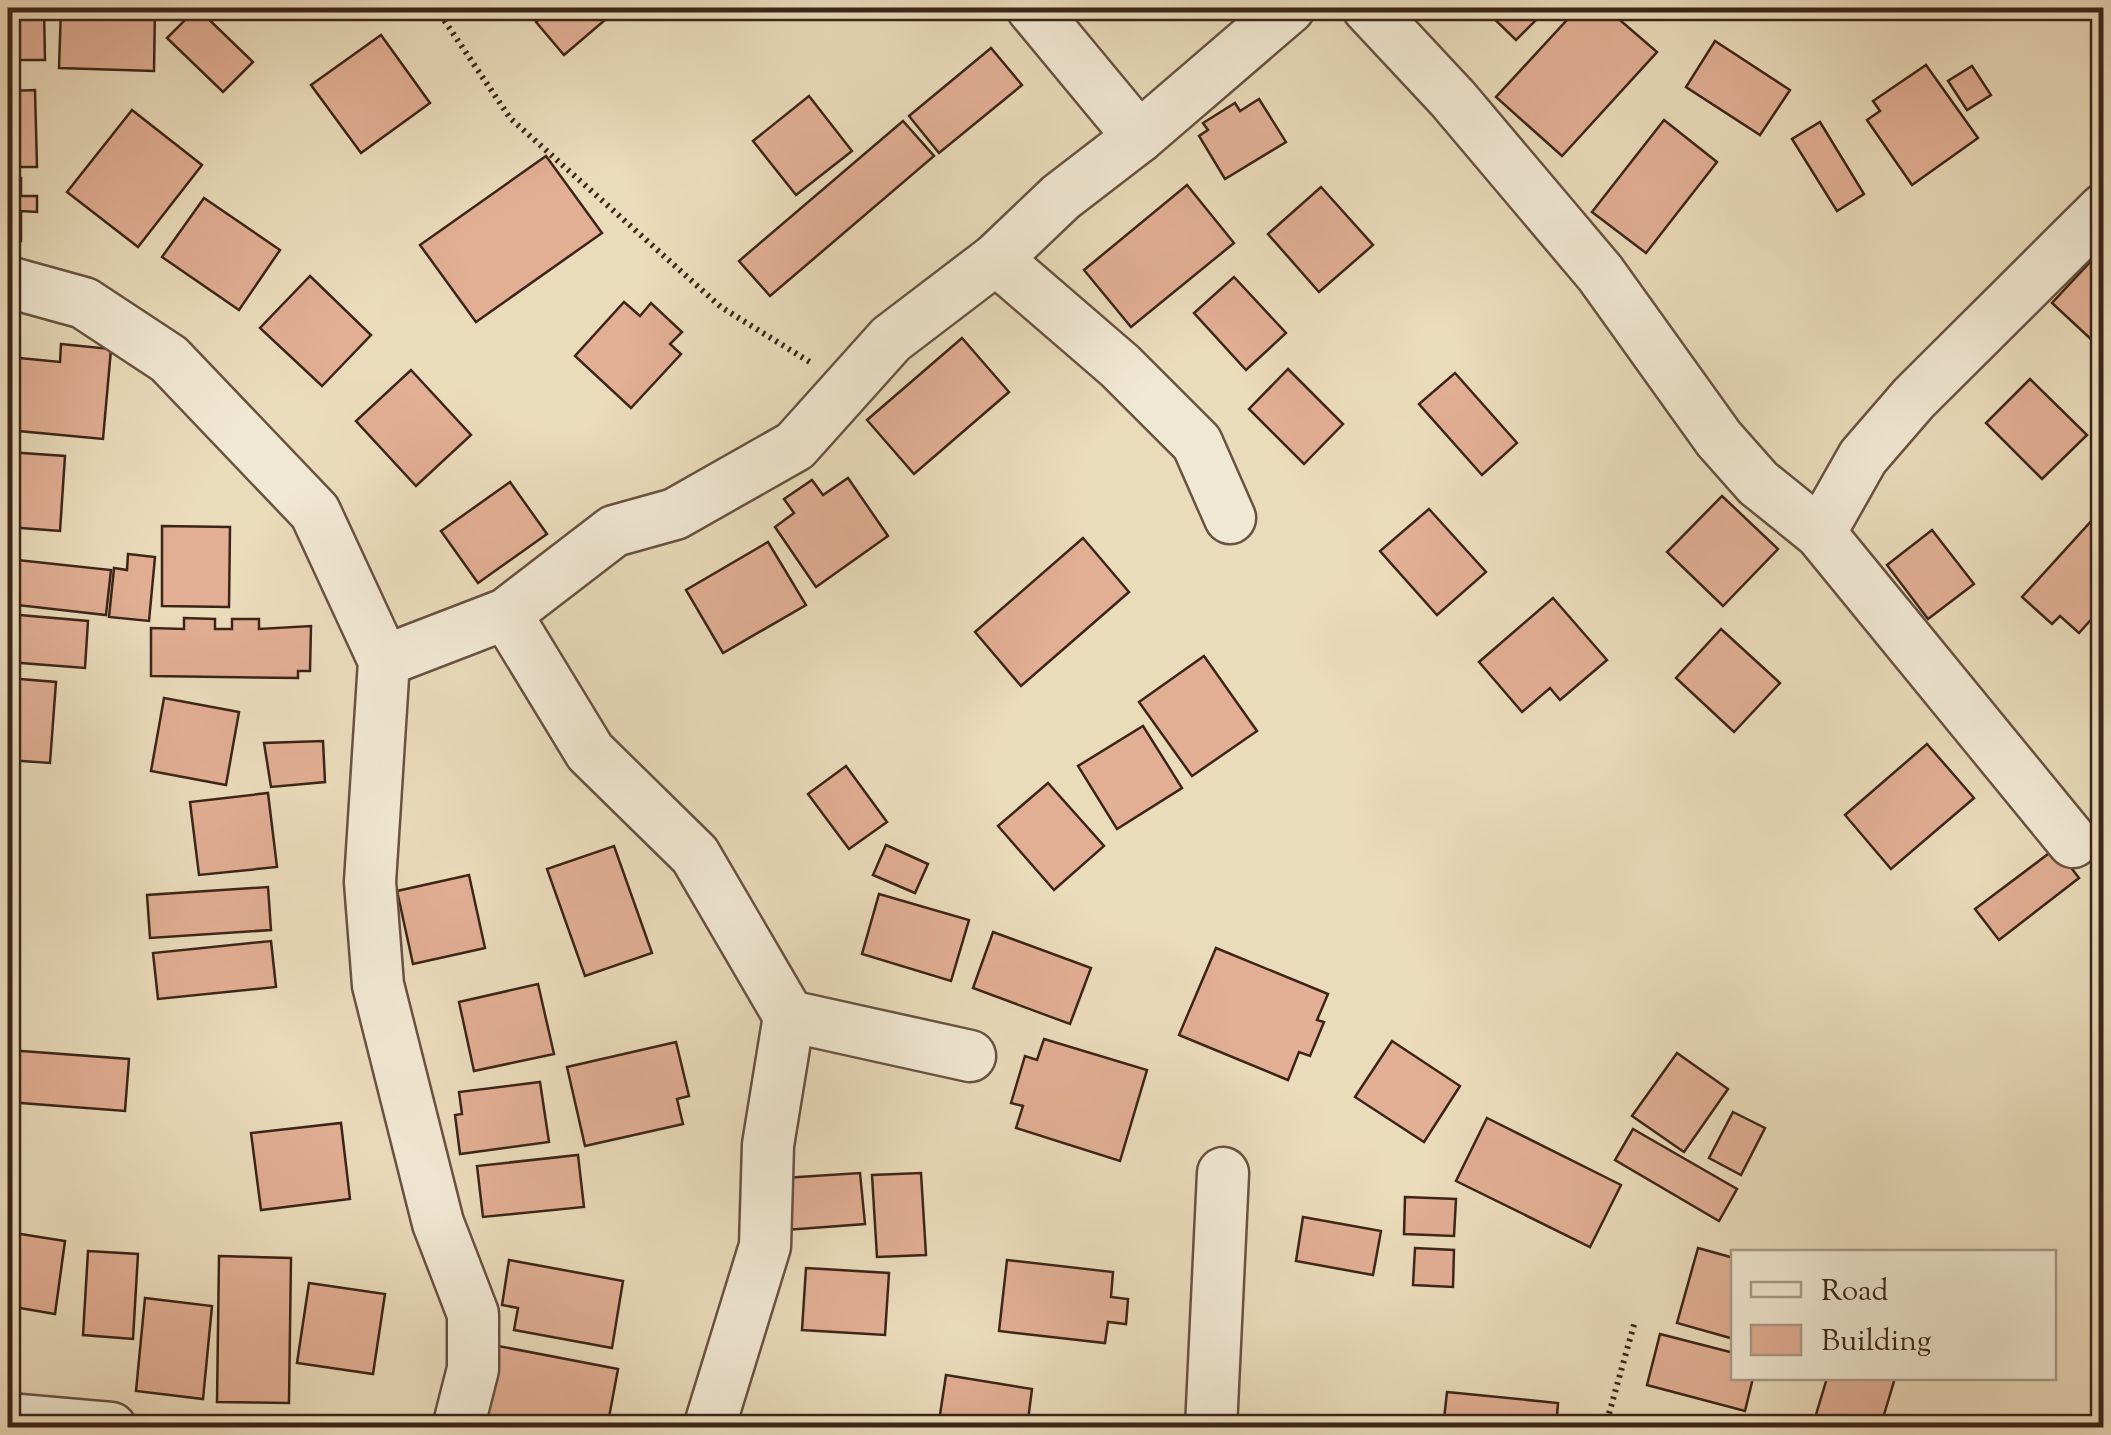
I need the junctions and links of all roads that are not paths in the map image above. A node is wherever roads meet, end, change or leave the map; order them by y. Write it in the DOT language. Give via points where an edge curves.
graph roads {
  1 [pos="1032,8"];
  2 [pos="1289,8"];
  3 [pos="1368,8"];
  4 [pos="1139,137"];
  5 [pos="2104,209"];
  6 [pos="996,259"];
  7 [pos="8,282"];
  8 [pos="1230,518"];
  9 [pos="1820,533"];
  10 [pos="506,614"];
  11 [pos="384,661"];
  12 [pos="2073,842"];
  13 [pos="789,1016"];
  14 [pos="970,1056"];
  15 [pos="1223,1173"];
  16 [pos="8,1419"];
  17 [pos="111,1428"];
  18 [pos="458,1428"];
  19 [pos="709,1428"];
  20 [pos="1211,1428"];
  1 -- 4 [label="street"];
  2 -- 4 [label="street"];
  3 -- 9 [label="street" via="1600,273 1719,440 1758,483"];
  4 -- 6 [label="street"];
  5 -- 9 [label="street" via="1914,398 1863,457"];
  6 -- 8 [label="street" via="1197,443"];
  6 -- 10 [label="street" via="890,339 795,446 675,514 614,531"];
  7 -- 11 [label="street" via="84,303 170,359 315,512"];
  9 -- 12 [label="street"];
  10 -- 11 [label="street"];
  10 -- 13 [label="street" via="590,752 695,855"];
  11 -- 18 [label="street" via="370,882 378,985 438,1222 473,1314 473,1369"];
  13 -- 14 [label="street"];
  13 -- 19 [label="street" via="768,1145 765,1246"];
  15 -- 20 [label="street"];
  16 -- 17 [label="street"];
}
